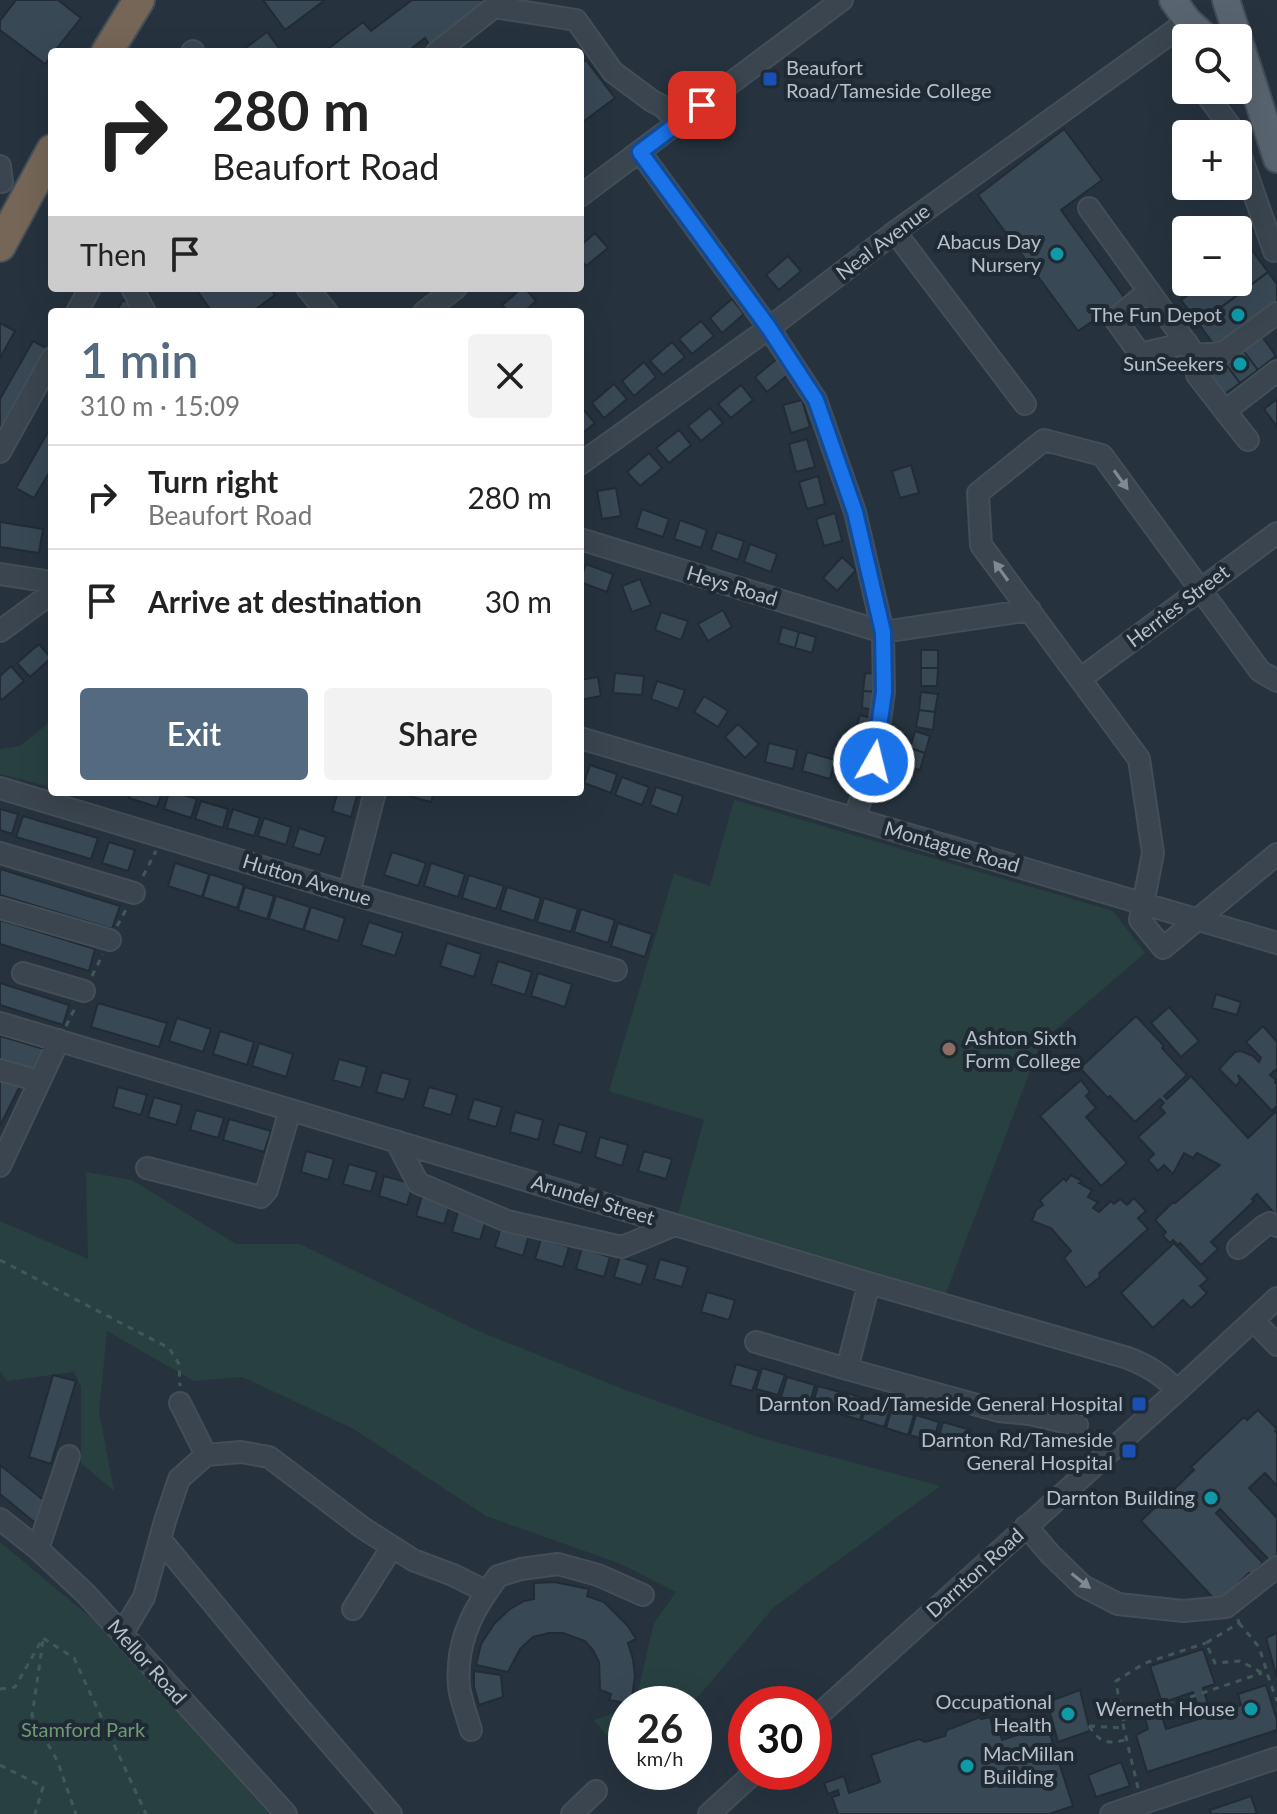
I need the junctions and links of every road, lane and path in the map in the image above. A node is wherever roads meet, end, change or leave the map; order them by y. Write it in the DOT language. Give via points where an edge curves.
graph roads {
  1 [pos="139,0"];
  2 [pos="842,0"];
  3 [pos="1227,1"];
  4 [pos="1189,20"];
  5 [pos="1233,24"];
  6 [pos="109,48"];
  7 [pos="442,48"];
  8 [pos="1252,89"];
  9 [pos="1263,115"];
  10 [pos="1252,120"];
  11 [pos="679,123"];
  12 [pos="640,152"];
  13 [pos="1277,159"];
  14 [pos="48,167"];
  15 [pos="1252,188"];
  16 [pos="584,193"];
  17 [pos="1089,208"];
  18 [pos="895,232"];
  19 [pos="0,246"];
  20 [pos="1277,250"];
  21 [pos="1149,291"];
  22 [pos="310,292"];
  23 [pos="451,292"];
  24 [pos="324,308"];
  25 [pos="429,308"];
  26 [pos="1277,313"];
  27 [pos="769,328"];
  28 [pos="1187,343"];
  29 [pos="48,365"];
  30 [pos="1277,371"];
  31 [pos="1197,375"];
  32 [pos="1025,404"];
  33 [pos="1225,411"];
  34 [pos="1248,440"];
  35 [pos="0,452"];
  36 [pos="584,461"];
  37 [pos="1277,533"];
  38 [pos="584,540"];
  39 [pos="0,574"];
  40 [pos="48,581"];
  41 [pos="1201,589"];
  42 [pos="48,596"];
  43 [pos="1030,610"];
  44 [pos="0,631"];
  45 [pos="883,632"];
  46 [pos="1080,679"];
  47 [pos="1277,681"];
  48 [pos="584,739"];
  49 [pos="0,788"];
  50 [pos="374,796"];
  51 [pos="854,819"];
  52 [pos="0,853"];
  53 [pos="1277,854"];
  54 [pos="134,893"];
  55 [pos="349,893"];
  56 [pos="1144,904"];
  57 [pos="0,908"];
  58 [pos="1198,919"];
  59 [pos="110,940"];
  60 [pos="1277,943"];
  61 [pos="616,970"];
  62 [pos="23,973"];
  63 [pos="84,991"];
  64 [pos="0,1023"];
  65 [pos="59,1040"];
  66 [pos="0,1070"];
  67 [pos="39,1081"];
  68 [pos="290,1110"];
  69 [pos="396,1141"];
  70 [pos="0,1166"];
  71 [pos="147,1168"];
  72 [pos="675,1225"];
  73 [pos="1277,1226"];
  74 [pos="1238,1248"];
  75 [pos="0,1260"];
  76 [pos="869,1283"];
  77 [pos="1277,1298"];
  78 [pos="1254,1321"];
  79 [pos="756,1342"];
  80 [pos="1277,1345"];
  81 [pos="847,1369"];
  82 [pos="1177,1391"];
  83 [pos="180,1403"];
  84 [pos="1077,1425"];
  85 [pos="206,1455"];
  86 [pos="69,1456"];
  87 [pos="0,1519"];
  88 [pos="1026,1526"];
  89 [pos="160,1539"];
  90 [pos="392,1547"];
  91 [pos="38,1549"];
  92 [pos="1273,1577"];
  93 [pos="487,1592"];
  94 [pos="643,1595"];
  95 [pos="353,1609"];
  96 [pos="1232,1615"];
  97 [pos="122,1634"];
  98 [pos="43,1638"];
  99 [pos="1206,1643"];
  100 [pos="1262,1673"];
  101 [pos="1268,1676"];
  102 [pos="0,1689"];
  103 [pos="1277,1701"];
  104 [pos="832,1703"];
  105 [pos="1122,1720"];
  106 [pos="1124,1728"];
  107 [pos="471,1730"];
  108 [pos="1128,1739"];
  109 [pos="1277,1758"];
  110 [pos="0,1765"];
  111 [pos="735,1790"];
  112 [pos="596,1791"];
  113 [pos="1142,1804"];
  114 [pos="35,1814"];
  115 [pos="76,1814"];
  116 [pos="146,1814"];
  117 [pos="286,1814"];
  118 [pos="391,1814"];
  119 [pos="572,1814"];
  120 [pos="709,1814"];
  121 [pos="1111,1814"];
  1 -- 6 [label="highway"];
  2 -- 11 [label="street"];
  3 -- 4 [label="main road"];
  3 -- 5 [label="main road"];
  4 -- 18 [label="street, Neal Avenue"];
  7 -- 11 [label="street" via="494,7 576,20 613,72"];
  8 -- 9 [label="main road"];
  9 -- 10 [label="street"];
  9 -- 13 [label="main road"];
  11 -- 12 [label="street"];
  12 -- 16 [label="street"];
  12 -- 27 [label="street"];
  14 -- 19 [label="highway"];
  15 -- 20 [label="street"];
  17 -- 21 [label="street"];
  18 -- 27 [label="street, Neal Avenue"];
  18 -- 32 [label="street"];
  21 -- 28 [label="street"];
  21 -- 28 [label="street" via="1115,319 1140,354"];
  22 -- 24 [label="street"];
  23 -- 25 [label="street"];
  26 -- 28 [label="street" via="1223,353 1195,355"];
  27 -- 36 [label="street, Neal Avenue"];
  27 -- 45 [label="street" via="816,400 855,512"];
  29 -- 35 [label="street"];
  30 -- 33 [label="street"];
  31 -- 33 [label="street"];
  33 -- 34 [label="street"];
  37 -- 41 [label="street, Herries Street"];
  38 -- 45 [label="street, Heys Road"];
  39 -- 40 [label="street"];
  43 -- 41 [label="street, one-way" via="981,545 978,493 1044,440 1102,455"];
  41 -- 46 [label="street, Herries Street"];
  41 -- 47 [label="street" via="1260,671"];
  42 -- 44 [label="street"];
  43 -- 45 [label="street"];
  43 -- 46 [label="street"];
  45 -- 51 [label="street" via="884,692 874,762"];
  46 -- 56 [label="street" via="1139,759 1153,853"];
  48 -- 51 [label="street, Montague Road"];
  49 -- 55 [label="street, Hutton Avenue"];
  50 -- 55 [label="street"];
  51 -- 56 [label="street, Montague Road"];
  52 -- 54 [label="street"];
  53 -- 58 [label="street"];
  55 -- 61 [label="street, Hutton Avenue"];
  56 -- 58 [label="street, Montague Road"];
  56 -- 58 [label="street" via="1140,920 1163,948"];
  57 -- 59 [label="street"];
  58 -- 60 [label="street, Montague Road"];
  62 -- 63 [label="street"];
  64 -- 65 [label="street, Arundel Street"];
  65 -- 67 [label="street"];
  65 -- 68 [label="street, Arundel Street"];
  66 -- 67 [label="street"];
  67 -- 70 [label="street"];
  68 -- 69 [label="street, Arundel Street"];
  68 -- 71 [label="street" via="261,1197"];
  69 -- 72 [label="street, Arundel Street"];
  69 -- 72 [label="street" via="418,1183 507,1221 622,1247"];
  72 -- 76 [label="street, Arundel Street"];
  73 -- 74 [label="street" via="1264,1226"];
  75 -- 83 [label="path" via="169,1348 179,1364"];
  76 -- 81 [label="street"];
  76 -- 82 [label="street, Arundel Street" via="1128,1358 1150,1367"];
  77 -- 78 [label="street, Darnton Road"];
  78 -- 80 [label="street"];
  78 -- 82 [label="street, Darnton Road"];
  79 -- 81 [label="street"];
  81 -- 84 [label="street" via="999,1411"];
  82 -- 88 [label="street, Darnton Road"];
  83 -- 85 [label="street"];
  85 -- 89 [label="street" via="179,1479"];
  85 -- 90 [label="street" via="241,1452 269,1457"];
  86 -- 91 [label="street"];
  87 -- 91 [label="street, Mellor Road"];
  88 -- 96 [label="street, one-way" via="1083,1586 1118,1604"];
  88 -- 104 [label="street, Darnton Road"];
  89 -- 97 [label="street" via="144,1597"];
  89 -- 118 [label="street"];
  90 -- 93 [label="street"];
  90 -- 95 [label="street"];
  91 -- 97 [label="street, Mellor Road"];
  92 -- 96 [label="street"];
  93 -- 94 [label="street" via="498,1576 558,1564"];
  93 -- 107 [label="street" via="459,1653 459,1690"];
  96 -- 99 [label="path"];
  96 -- 101 [label="path" via="1259,1647"];
  97 -- 117 [label="street, Mellor Road"];
  98 -- 102 [label="path" via="15,1687"];
  98 -- 115 [label="path" via="32,1716 57,1760"];
  98 -- 116 [label="path" via="74,1658"];
  99 -- 100 [label="path" via="1215,1663 1240,1661"];
  99 -- 105 [label="path" via="1145,1663 1116,1681"];
  100 -- 101 [label="path"];
  100 -- 105 [label="path"];
  101 -- 103 [label="path"];
  105 -- 106 [label="path"];
  106 -- 108 [label="path"];
  106 -- 108 [label="path" via="1089,1726 1096,1737 1113,1743"];
  108 -- 113 [label="path"];
  109 -- 113 [label="street"];
  110 -- 114 [label="path" via="43,1787"];
  111 -- 120 [label="street"];
  112 -- 119 [label="street"];
  113 -- 121 [label="street"];
}
